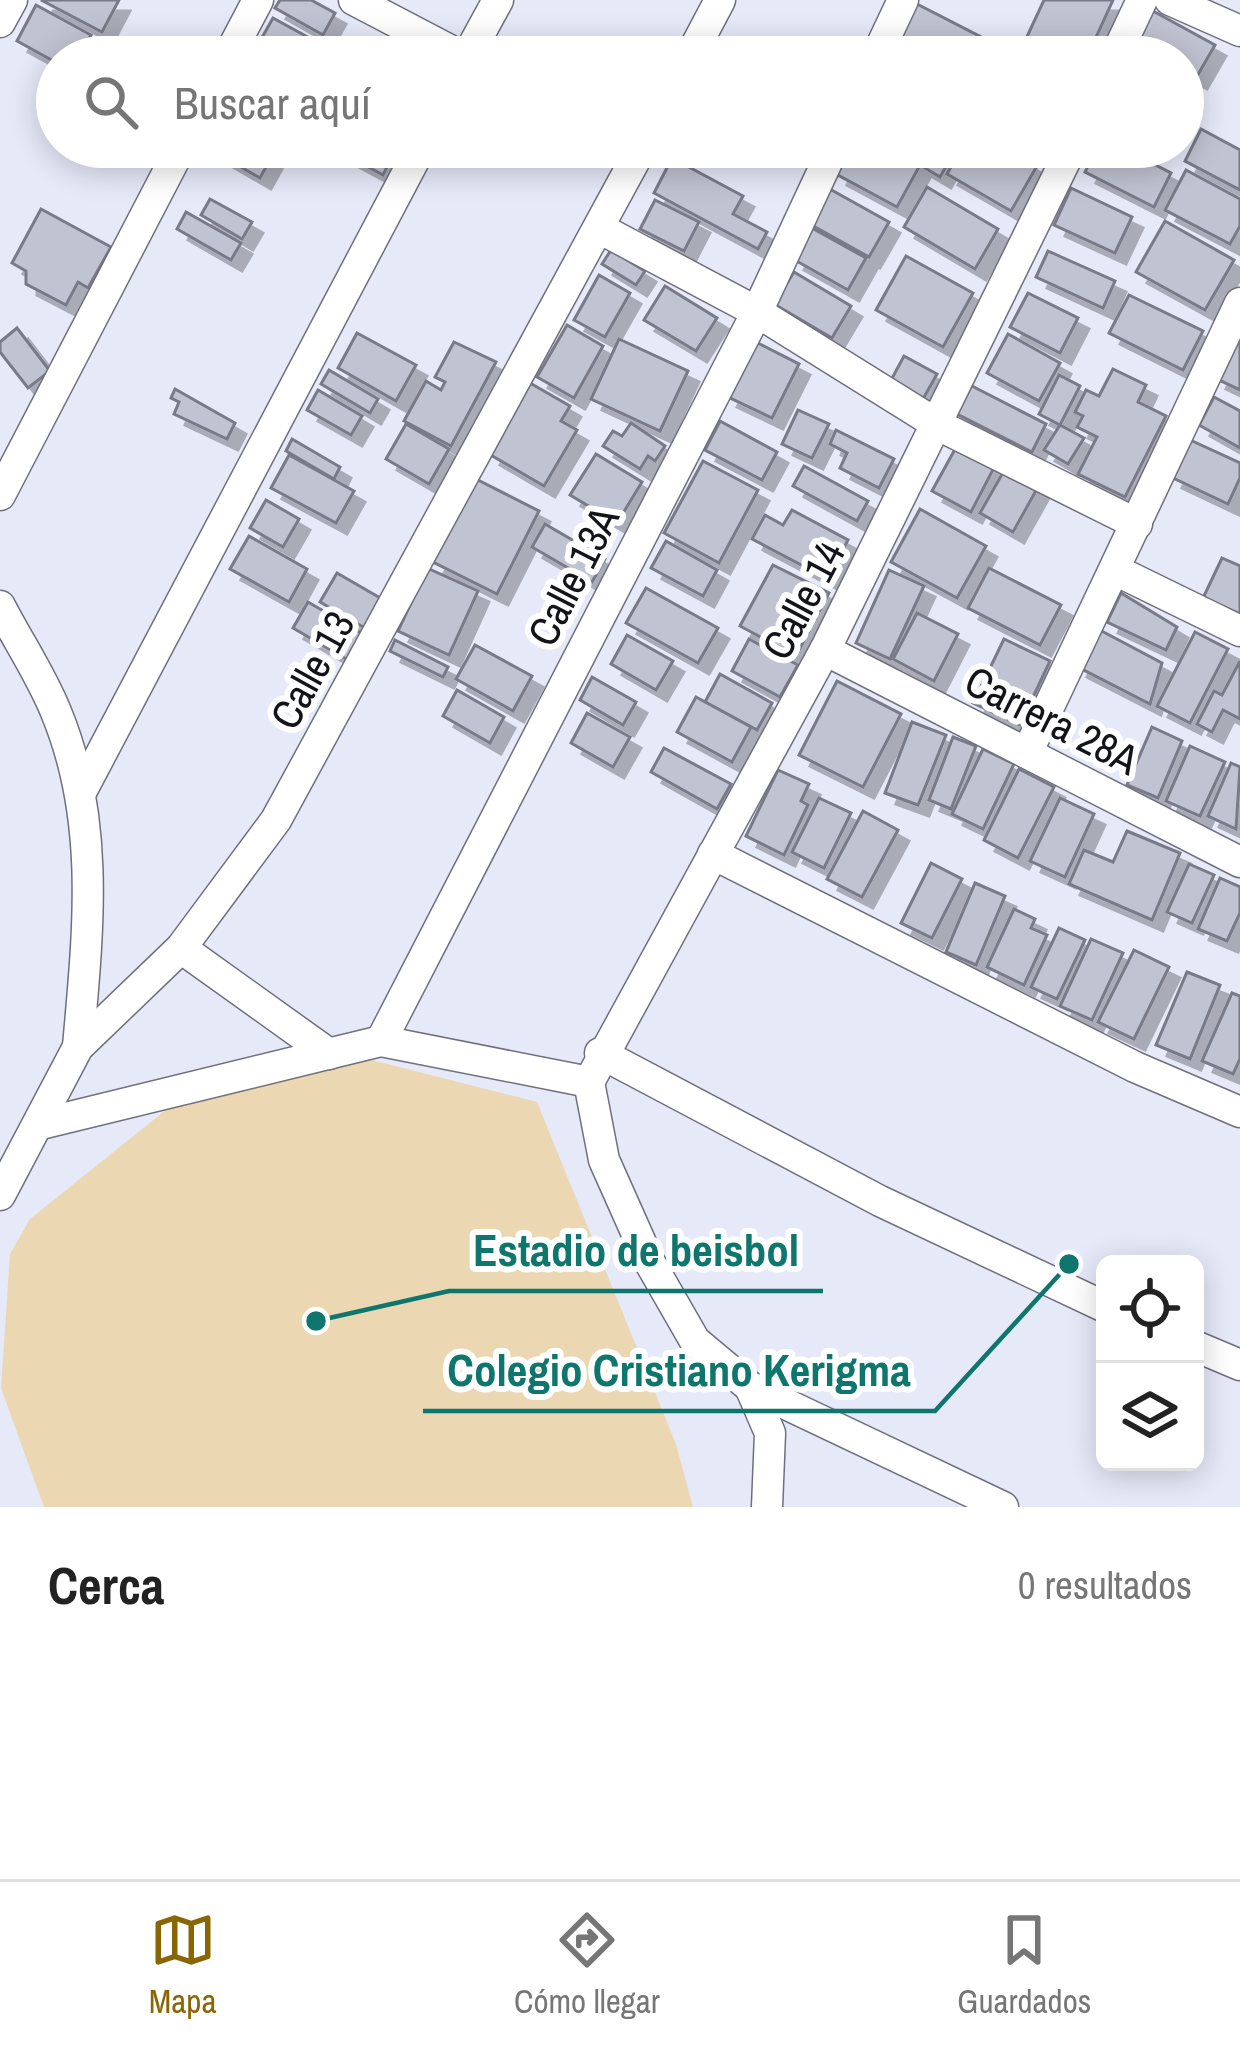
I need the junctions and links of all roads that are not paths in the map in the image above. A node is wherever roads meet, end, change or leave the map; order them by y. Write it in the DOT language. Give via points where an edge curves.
graph roads {
  1 [pos="12,0"];
  2 [pos="258,0"];
  3 [pos="353,0"];
  4 [pos="498,0"];
  5 [pos="720,0"];
  6 [pos="903,0"];
  7 [pos="1142,0"];
  8 [pos="1170,0"];
  9 [pos="0,22"];
  10 [pos="1240,31"];
  11 [pos="239,36"];
  12 [pos="424,36"];
  13 [pos="477,36"];
  14 [pos="701,36"];
  15 [pos="886,36"];
  16 [pos="1125,36"];
  17 [pos="171,168"];
  18 [pos="410,168"];
  19 [pos="631,168"];
  20 [pos="824,168"];
  21 [pos="1062,168"];
  22 [pos="598,228"];
  23 [pos="1240,303"];
  24 [pos="757,312"];
  25 [pos="940,426"];
  26 [pos="0,496"];
  27 [pos="1137,524"];
  28 [pos="1115,570"];
  29 [pos="0,606"];
  30 [pos="1240,631"];
  31 [pos="825,650"];
  32 [pos="1027,753"];
  33 [pos="81,792"];
  34 [pos="713,854"];
  35 [pos="1240,862"];
  36 [pos="181,948"];
  37 [pos="382,1041"];
  38 [pos="78,1047"];
  39 [pos="329,1054"];
  40 [pos="594,1067"];
  41 [pos="1240,1112"];
  42 [pos="41,1124"];
  43 [pos="0,1195"];
  44 [pos="1096,1303"];
  45 [pos="1204,1350"];
  46 [pos="1240,1365"];
  47 [pos="750,1387"];
  48 [pos="993,1505"];
  49 [pos="767,1507"];
  1 -- 9 [label="street"];
  2 -- 11 [label="street"];
  3 -- 12 [label="street"];
  4 -- 13 [label="street"];
  5 -- 14 [label="street"];
  6 -- 15 [label="street"];
  7 -- 16 [label="street"];
  8 -- 10 [label="street"];
  17 -- 26 [label="street"];
  18 -- 33 [label="street"];
  19 -- 22 [label="street, Calle 13"];
  20 -- 24 [label="street, Calle 13A"];
  21 -- 25 [label="street, Calle 14"];
  22 -- 24 [label="street"];
  22 -- 36 [label="street, Calle 13" via="276,820"];
  23 -- 27 [label="street"];
  24 -- 25 [label="street"];
  24 -- 37 [label="street, Calle 13A"];
  25 -- 27 [label="street"];
  25 -- 31 [label="street, Calle 14"];
  27 -- 28 [label="street"];
  28 -- 30 [label="street"];
  28 -- 32 [label="street"];
  29 -- 33 [label="street" via="56,711"];
  31 -- 32 [label="street, Carrera 28A"];
  31 -- 34 [label="street, Calle 14"];
  32 -- 35 [label="street, Carrera 28A"];
  33 -- 38 [label="street" via="91,899"];
  34 -- 40 [label="street, Calle 14"];
  34 -- 41 [label="street"];
  36 -- 38 [label="street, Calle 13"];
  36 -- 39 [label="street"];
  37 -- 39 [label="street"];
  37 -- 40 [label="street"];
  38 -- 42 [label="street, Calle 13"];
  39 -- 42 [label="street"];
  40 -- 44 [label="street"];
  40 -- 47 [label="street" via="604,1160 649,1261 695,1341"];
  42 -- 43 [label="street, Calle 13"];
  45 -- 46 [label="street"];
  47 -- 48 [label="street"];
  47 -- 49 [label="street" via="770,1433"];
}
